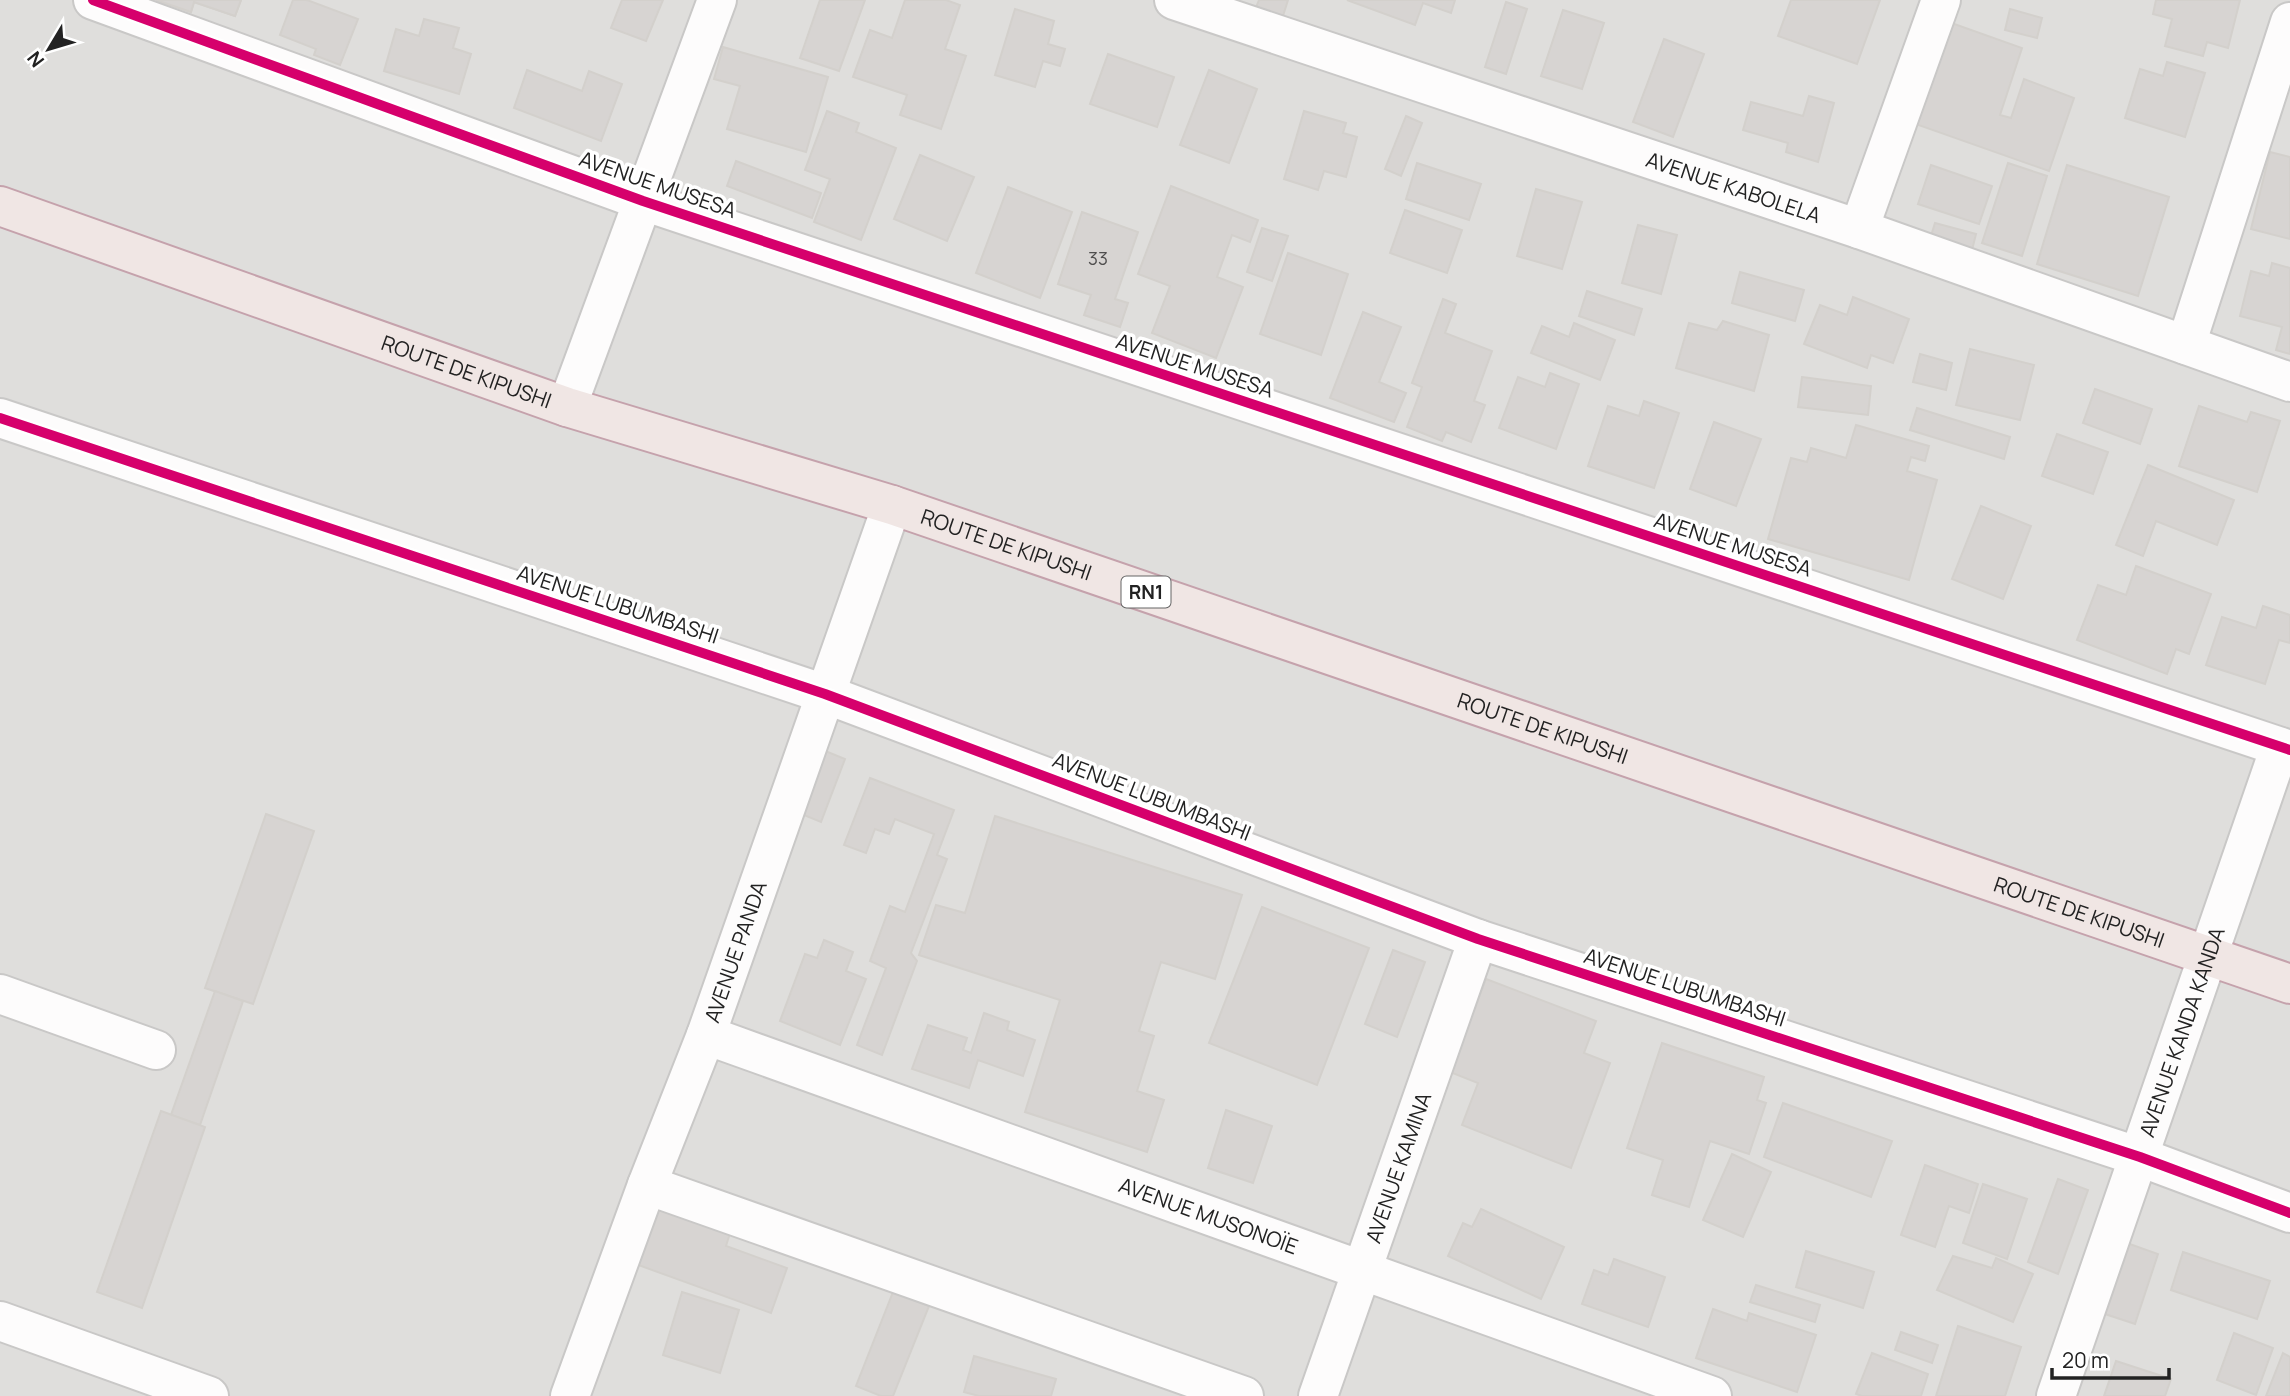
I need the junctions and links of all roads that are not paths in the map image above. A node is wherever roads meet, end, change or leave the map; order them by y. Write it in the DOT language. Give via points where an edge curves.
graph roads {
  1 [pos="717,0"];
  2 [pos="1174,0"];
  3 [pos="1941,0"];
  4 [pos="106,2"];
  5 [pos="2290,22"];
  6 [pos="643,201"];
  7 [pos="0,206"];
  8 [pos="1859,229"];
  9 [pos="2186,345"];
  10 [pos="2290,382"];
  11 [pos="567,407"];
  12 [pos="0,418"];
  13 [pos="892,505"];
  14 [pos="825,694"];
  15 [pos="2285,748"];
  16 [pos="1478,939"];
  17 [pos="2207,955"];
  18 [pos="2290,985"];
  19 [pos="0,994"];
  20 [pos="706,1035"];
  21 [pos="156,1050"];
  22 [pos="2140,1157"];
  23 [pos="647,1185"];
  24 [pos="2290,1213"];
  25 [pos="1363,1271"];
  26 [pos="0,1321"];
  27 [pos="209,1396"];
  28 [pos="570,1396"];
  29 [pos="1244,1396"];
  30 [pos="1318,1396"];
  31 [pos="1712,1396"];
  32 [pos="2056,1396"];
  1 -- 6 [label="street"];
  2 -- 8 [label="street, AVENUE KABOLELA"];
  3 -- 8 [label="street"];
  4 -- 6 [label="street, AVENUE MUSESA"];
  5 -- 9 [label="street"];
  6 -- 11 [label="street"];
  6 -- 15 [label="street, AVENUE MUSESA"];
  7 -- 11 [label="highway, ROUTE DE KIPUSHI / RN1"];
  8 -- 9 [label="street, AVENUE KABOLELA"];
  9 -- 10 [label="street, AVENUE KABOLELA"];
  11 -- 13 [label="highway, ROUTE DE KIPUSHI / RN1"];
  12 -- 14 [label="street, AVENUE LUBUMBASHI"];
  13 -- 14 [label="street, AVENUE PANDA"];
  13 -- 17 [label="highway, ROUTE DE KIPUSHI / RN1"];
  14 -- 16 [label="street, AVENUE LUBUMBASHI"];
  14 -- 20 [label="street, AVENUE PANDA"];
  15 -- 17 [label="street, AVENUE KANDA KANDA"];
  16 -- 22 [label="street, AVENUE LUBUMBASHI"];
  16 -- 25 [label="street, AVENUE KAMINA"];
  17 -- 18 [label="highway, ROUTE DE KIPUSHI / RN1"];
  17 -- 22 [label="street, AVENUE KANDA KANDA"];
  19 -- 21 [label="street"];
  20 -- 23 [label="street, AVENUE PANDA"];
  20 -- 25 [label="street, AVENUE MUSONOÏE"];
  22 -- 24 [label="street, AVENUE LUBUMBASHI"];
  22 -- 32 [label="street, AVENUE KANDA KANDA"];
  23 -- 28 [label="street, AVENUE PANDA"];
  23 -- 29 [label="street"];
  25 -- 30 [label="street, AVENUE KAMINA"];
  25 -- 31 [label="street, AVENUE MUSONOÏE"];
  26 -- 27 [label="street"];
}
